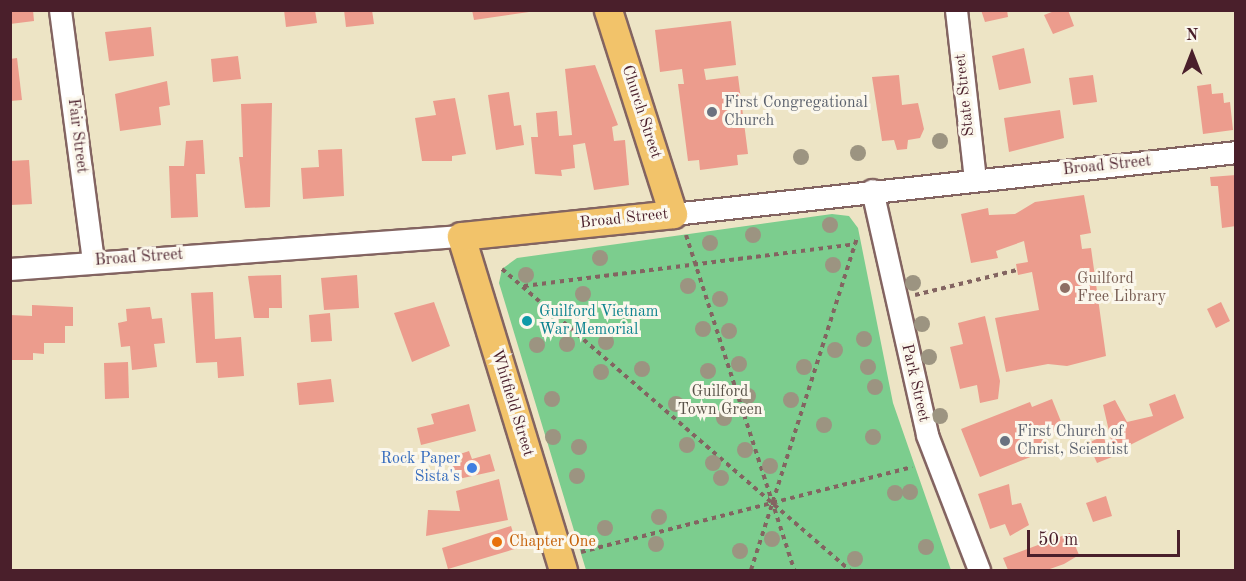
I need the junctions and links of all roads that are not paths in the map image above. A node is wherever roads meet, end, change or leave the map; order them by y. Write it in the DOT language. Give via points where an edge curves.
graph roads {
  1 [pos="60,10"];
  2 [pos="608,10"];
  3 [pos="956,10"];
  4 [pos="1236,152"];
  5 [pos="975,180"];
  6 [pos="872,190"];
  7 [pos="680,224"];
  8 [pos="461,236"];
  9 [pos="93,261"];
  10 [pos="10,269"];
  11 [pos="572,561"];
  12 [pos="979,570"];
  1 -- 9 [label="street, Fair Street"];
  2 -- 7 [label="main road, Church Street"];
  3 -- 5 [label="street, State Street"];
  4 -- 5 [label="street, Broad Street"];
  5 -- 6 [label="street, Broad Street"];
  6 -- 7 [label="street, Broad Street"];
  6 -- 12 [label="street, Park Street" via="927,435"];
  7 -- 8 [label="main road, Broad Street"];
  8 -- 9 [label="street, Broad Street"];
  8 -- 11 [label="main road, Whitfield Street"];
  9 -- 10 [label="street, Broad Street"];
}
